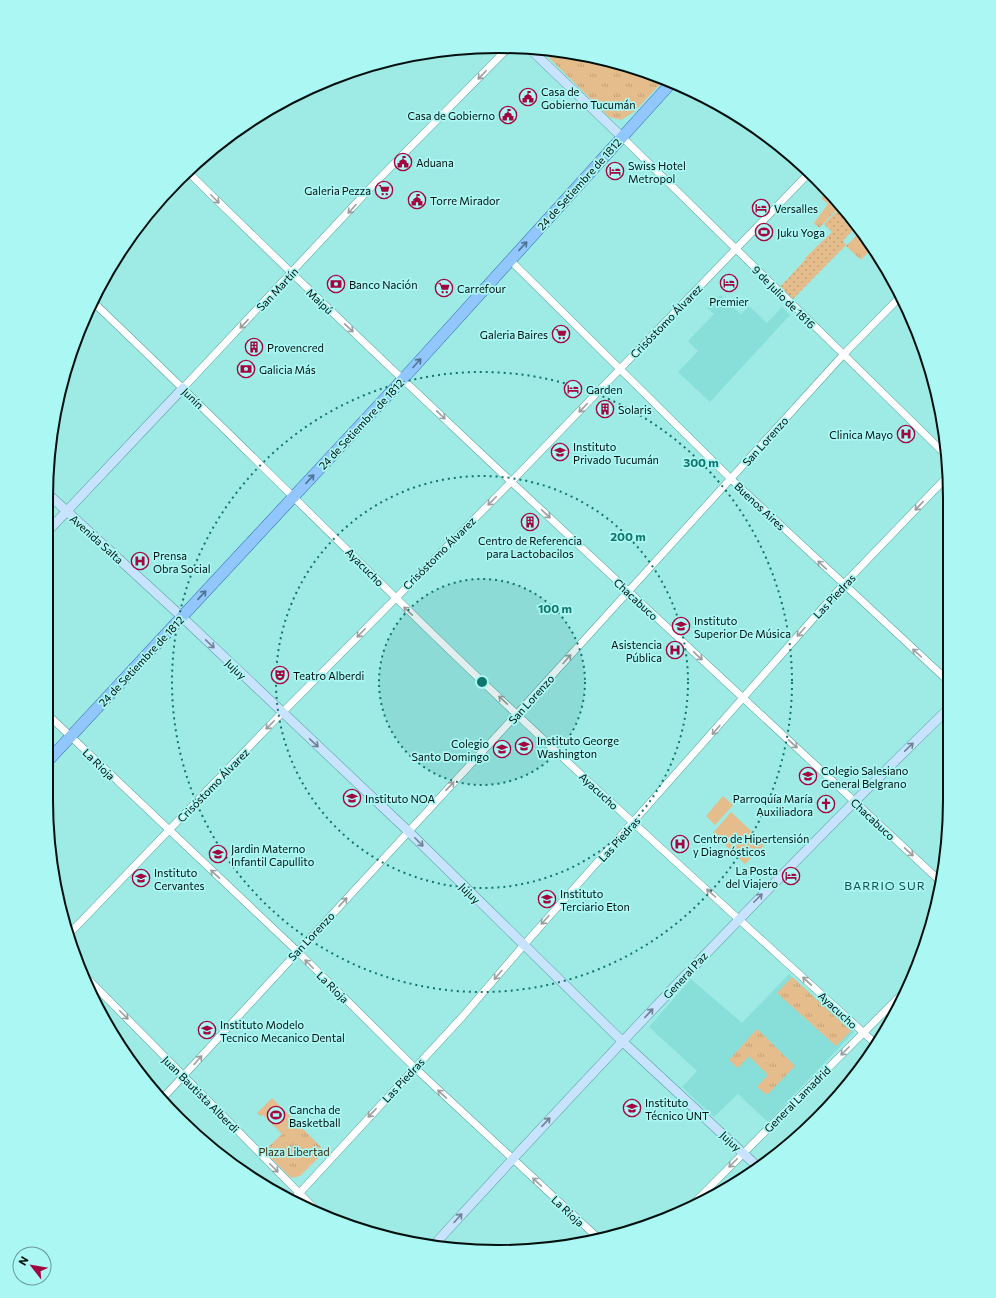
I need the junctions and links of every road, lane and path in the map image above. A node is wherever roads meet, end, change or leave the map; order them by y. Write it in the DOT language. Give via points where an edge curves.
graph roads {
  1 [pos="502,53"];
  2 [pos="536,55"];
  3 [pos="668,87"];
  4 [pos="622,137"];
  5 [pos="191,175"];
  6 [pos="806,176"];
  7 [pos="736,249"];
  8 [pos="510,260"];
  9 [pos="292,274"];
  10 [pos="897,300"];
  11 [pos="97,306"];
  12 [pos="843,355"];
  13 [pos="619,369"];
  14 [pos="403,379"];
  15 [pos="183,388"];
  16 [pos="940,449"];
  17 [pos="731,479"];
  18 [pos="511,482"];
  19 [pos="942,482"];
  20 [pos="294,496"];
  21 [pos="53,499"];
  22 [pos="66,511"];
  23 [pos="53,525"];
  24 [pos="843,585"];
  25 [pos="628,592"];
  26 [pos="395,598"];
  27 [pos="182,617"];
  28 [pos="943,677"];
  29 [pos="743,698"];
  30 [pos="282,713"];
  31 [pos="517,714"];
  32 [pos="943,714"];
  33 [pos="53,720"];
  34 [pos="71,737"];
  35 [pos="53,756"];
  36 [pos="854,801"];
  37 [pos="633,823"];
  38 [pos="169,831"];
  39 [pos="408,832"];
  40 [pos="936,877"];
  41 [pos="738,918"];
  42 [pos="73,930"];
  43 [pos="523,946"];
  44 [pos="297,951"];
  45 [pos="94,986"];
  46 [pos="895,1001"];
  47 [pos="863,1033"];
  48 [pos="622,1041"];
  49 [pos="872,1041"];
  50 [pos="414,1068"];
  51 [pos="183,1076"];
  52 [pos="165,1095"];
  53 [pos="744,1153"];
  54 [pos="512,1159"];
  55 [pos="754,1163"];
  56 [pos="299,1193"];
  57 [pos="702,1195"];
  58 [pos="296,1196"];
  59 [pos="308,1202"];
  60 [pos="594,1234"];
  61 [pos="438,1241"];
  1 -- 9 [label="street, San Martín, one-way" via="375,183"];
  2 -- 4 [label="street"];
  3 -- 4 [label="main road, 24 de Setiembre de 1812"];
  4 -- 7 [label="street, 9 de Julio de 1816"];
  8 -- 4 [label="main road, 24 de Setiembre de 1812, one-way"];
  5 -- 9 [label="street, Maipú, one-way"];
  6 -- 7 [label="street, Crisóstomo Álvarez"];
  7 -- 12 [label="street, 9 de Julio de 1816"];
  7 -- 13 [label="street, Crisóstomo Álvarez"];
  8 -- 13 [label="street, Buenos Aires"];
  14 -- 8 [label="main road, 24 de Setiembre de 1812, one-way"];
  9 -- 14 [label="street, Maipú, one-way"];
  9 -- 15 [label="street, San Martín, one-way"];
  10 -- 12 [label="street, San Lorenzo"];
  11 -- 15 [label="street, Junín"];
  12 -- 16 [label="street, 9 de Julio de 1816"];
  12 -- 17 [label="street, San Lorenzo"];
  13 -- 17 [label="street, Buenos Aires"];
  13 -- 18 [label="street, Crisóstomo Álvarez, one-way"];
  14 -- 18 [label="street, Chacabuco, one-way"];
  20 -- 14 [label="main road, 24 de Setiembre de 1812, one-way"];
  15 -- 20 [label="street, Junín"];
  15 -- 22 [label="street, San Martín"];
  24 -- 17 [label="street, Buenos Aires, one-way"];
  17 -- 25 [label="street, San Lorenzo"];
  18 -- 25 [label="street, Chacabuco, one-way"];
  18 -- 26 [label="street, Crisóstomo Álvarez, one-way"];
  19 -- 24 [label="street, Las Piedras, one-way"];
  20 -- 26 [label="street, Ayacucho"];
  27 -- 20 [label="main road, 24 de Setiembre de 1812, one-way"];
  21 -- 22 [label="street, Avenida Salta"];
  22 -- 23 [label="street, San Martín"];
  22 -- 27 [label="street, Avenida Salta"];
  28 -- 24 [label="street, Buenos Aires, one-way"];
  24 -- 29 [label="street, Las Piedras, one-way"];
  25 -- 29 [label="street, Chacabuco, one-way"];
  31 -- 25 [label="street, San Lorenzo, one-way"];
  26 -- 30 [label="street, Crisóstomo Álvarez, one-way"];
  31 -- 26 [label="street, Ayacucho, one-way"];
  27 -- 30 [label="street, Jujuy, one-way"];
  27 -- 34 [label="main road, 24 de Setiembre de 1812"];
  29 -- 36 [label="street, Chacabuco, one-way"];
  29 -- 37 [label="street, Las Piedras, one-way"];
  30 -- 38 [label="street, Crisóstomo Álvarez, one-way"];
  30 -- 39 [label="street, Jujuy, one-way"];
  31 -- 37 [label="street, Ayacucho"];
  39 -- 31 [label="street, San Lorenzo, one-way"];
  36 -- 32 [label="street, General Paz, one-way"];
  33 -- 34 [label="street, La Rioja"];
  34 -- 35 [label="main road, 24 de Setiembre de 1812"];
  34 -- 38 [label="street, La Rioja"];
  36 -- 40 [label="street, Chacabuco, one-way"];
  41 -- 36 [label="street, General Paz, one-way"];
  41 -- 37 [label="street, Ayacucho, one-way"];
  37 -- 43 [label="street, Las Piedras, one-way"];
  38 -- 42 [label="street, Crisóstomo Álvarez"];
  44 -- 38 [label="street, La Rioja, one-way"];
  39 -- 43 [label="street, Jujuy, one-way"];
  44 -- 39 [label="street, San Lorenzo, one-way"];
  47 -- 41 [label="street, Ayacucho, one-way"];
  48 -- 41 [label="street, General Paz, one-way"];
  43 -- 48 [label="street, Jujuy"];
  43 -- 50 [label="street, Las Piedras, one-way"];
  50 -- 44 [label="street, La Rioja, one-way"];
  51 -- 44 [label="street, San Lorenzo, one-way"];
  45 -- 51 [label="street, Juan Bautista Alberdi, one-way"];
  46 -- 47 [label="street, General Lamadrid"];
  47 -- 49 [label="street, Ayacucho"];
  47 -- 53 [label="street, General Lamadrid, one-way"];
  48 -- 53 [label="street, Jujuy"];
  54 -- 48 [label="street, General Paz, one-way"];
  54 -- 50 [label="street, La Rioja, one-way"];
  50 -- 56 [label="street, Las Piedras, one-way"];
  51 -- 52 [label="street, San Lorenzo"];
  51 -- 56 [label="street, Juan Bautista Alberdi, one-way"];
  53 -- 55 [label="street, Jujuy"];
  53 -- 57 [label="street, General Lamadrid, one-way"];
  60 -- 54 [label="street, La Rioja, one-way"];
  61 -- 54 [label="street, General Paz, one-way"];
  56 -- 58 [label="street, Las Piedras"];
  56 -- 59 [label="street, Juan Bautista Alberdi"];
}
